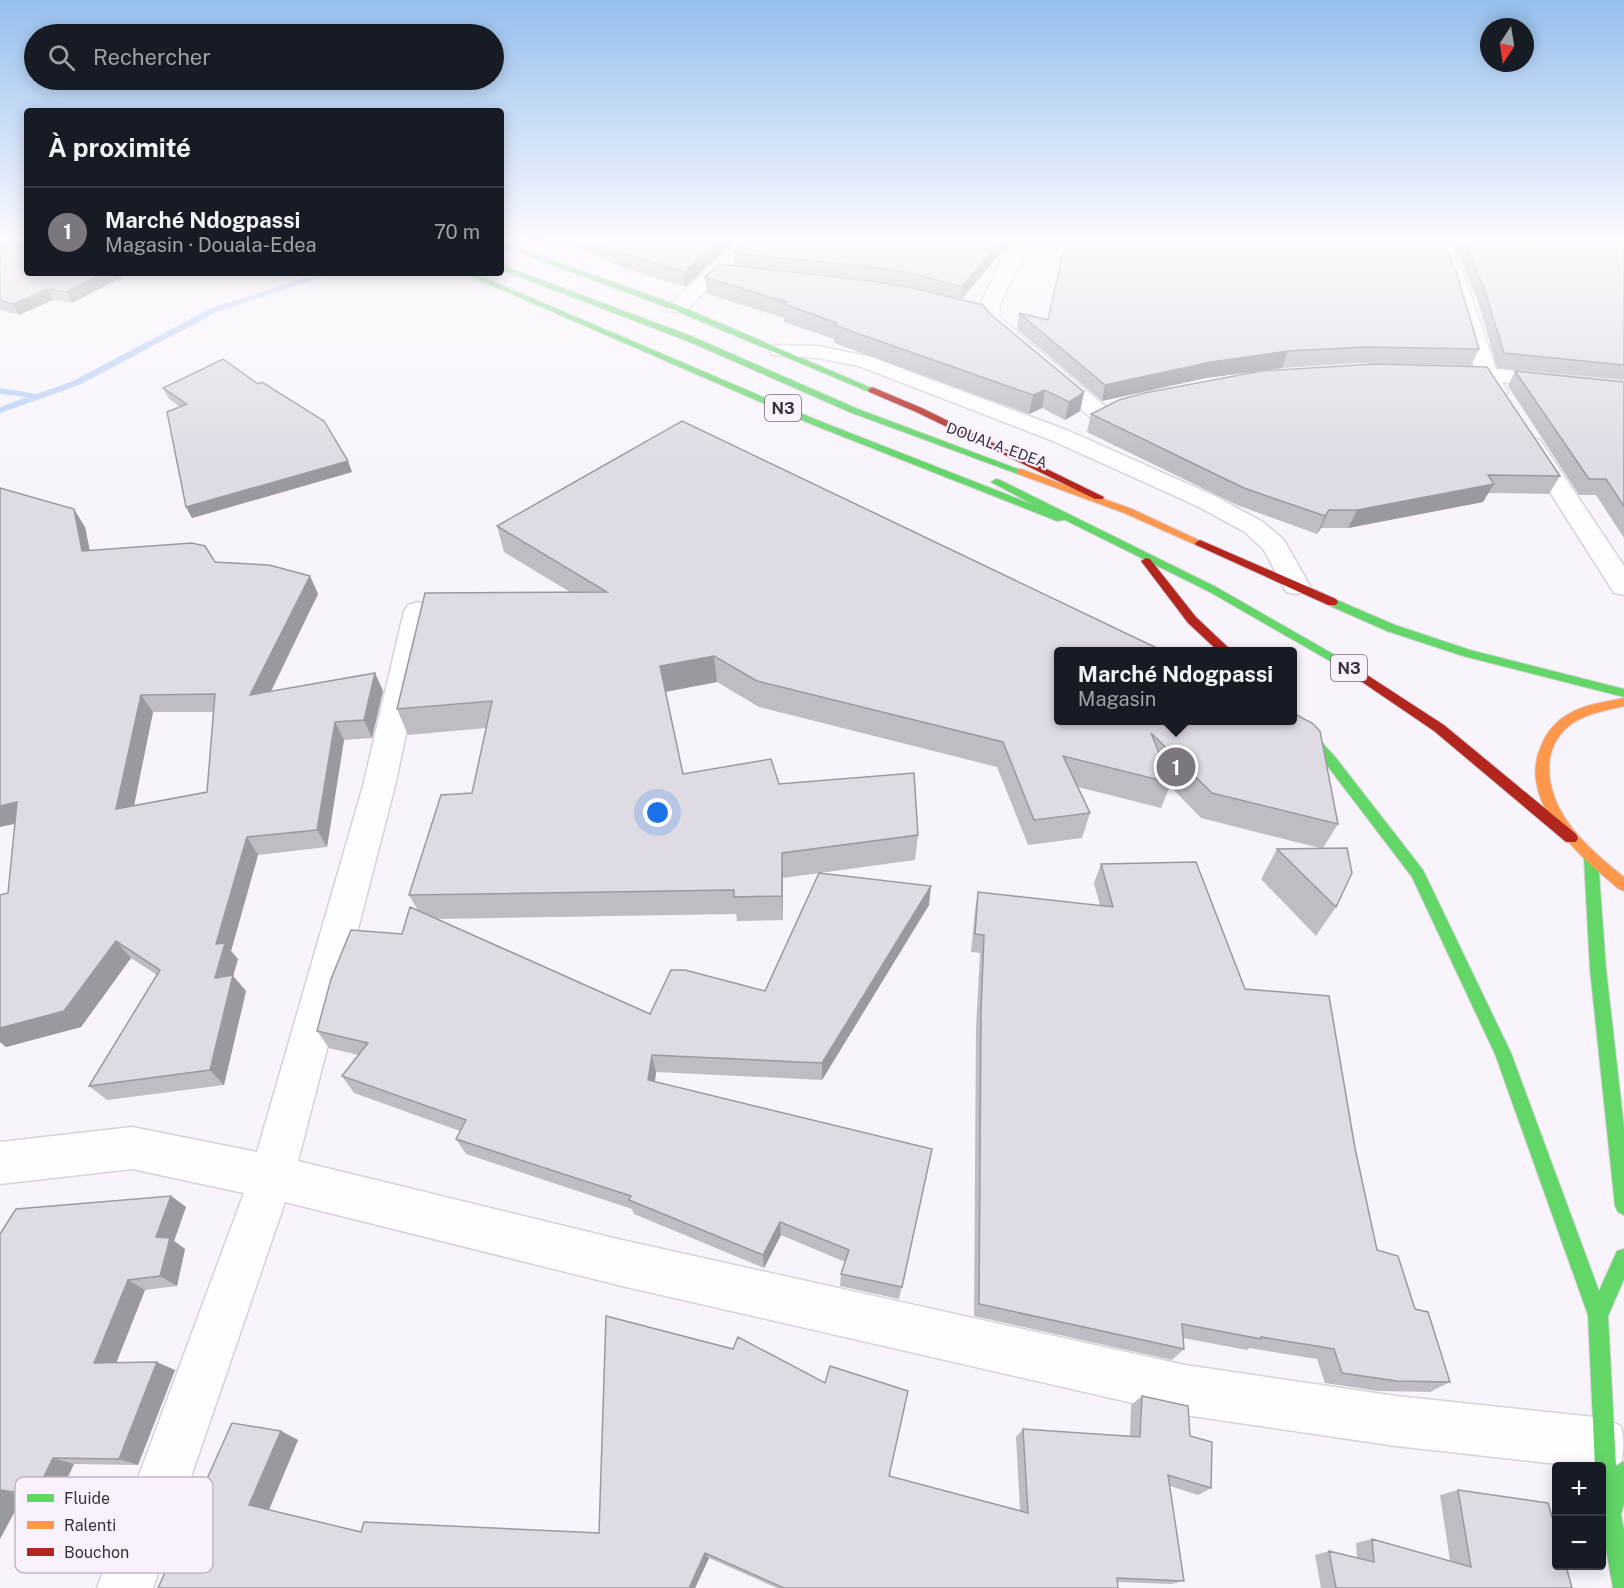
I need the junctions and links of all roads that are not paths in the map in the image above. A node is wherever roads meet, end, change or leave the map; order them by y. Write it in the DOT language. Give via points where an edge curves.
graph roads {
  1 [pos="563,314"];
  2 [pos="624,314"];
  3 [pos="692,314"];
  4 [pos="978,314"];
  5 [pos="1469,314"];
  6 [pos="988,317"];
  7 [pos="780,351"];
  8 [pos="1431,372"];
  9 [pos="1486,374"];
  10 [pos="1624,389"];
  11 [pos="1120,407"];
  12 [pos="855,411"];
  13 [pos="1098,412"];
  14 [pos="1061,436"];
  15 [pos="1128,511"];
  16 [pos="1102,535"];
  17 [pos="1141,554"];
  18 [pos="1296,586"];
  19 [pos="1624,587"];
  20 [pos="418,611"];
  21 [pos="1222,647"];
  22 [pos="1624,693"];
  23 [pos="1624,702"];
  24 [pos="1297,723"];
  25 [pos="1571,838"];
  26 [pos="1591,859"];
  27 [pos="1624,885"];
  28 [pos="0,1163"];
  29 [pos="272,1177"];
  30 [pos="1624,1206"];
  31 [pos="1624,1258"];
  32 [pos="1598,1315"];
  33 [pos="1614,1458"];
  34 [pos="165,1477"];
  35 [pos="1610,1515"];
  36 [pos="130,1573"];
  37 [pos="125,1588"];
  38 [pos="1624,1588"];
  1 -- 16 [label="main road, N3" via="814,422"];
  2 -- 12 [label="main road, DOUALA-EDEA / N3"];
  3 -- 7 [label="main road, N3"];
  4 -- 6 [label="street"];
  5 -- 9 [label="street"];
  6 -- 13 [label="street"];
  7 -- 14 [label="street" via="818,352 864,361"];
  7 -- 15 [label="main road, N3" via="919,410"];
  8 -- 9 [label="street"];
  9 -- 10 [label="street"];
  9 -- 19 [label="street"];
  11 -- 13 [label="street"];
  12 -- 15 [label="main road, DOUALA-EDEA / N3"];
  12 -- 16 [label="main road, DOUALA-EDEA / N3"];
  13 -- 14 [label="street"];
  14 -- 18 [label="street" via="1206,501 1254,527 1275,546"];
  15 -- 18 [label="main road, N3"];
  16 -- 17 [label="main road, N3"];
  17 -- 21 [label="main road" via="1192,620"];
  17 -- 25 [label="main road, N3" via="1244,604 1336,659 1419,714"];
  18 -- 22 [label="main road, N3" via="1390,628 1467,653"];
  20 -- 29 [label="street" via="379,786"];
  23 -- 25 [label="main road, N3" via="1587,709 1561,724 1545,744 1540,771 1550,803"];
  24 -- 32 [label="main road" via="1418,874 1503,1053"];
  25 -- 26 [label="main road, N3"];
  26 -- 27 [label="main road, N3"];
  26 -- 30 [label="main road"];
  28 -- 29 [label="street" via="132,1148"];
  29 -- 33 [label="street" via="622,1263 1185,1390"];
  29 -- 34 [label="street"];
  31 -- 32 [label="main road"];
  32 -- 33 [label="main road"];
  33 -- 35 [label="main road"];
  33 -- 35 [label="main road"];
  35 -- 38 [label="main road"];
  36 -- 37 [label="street"];
}
